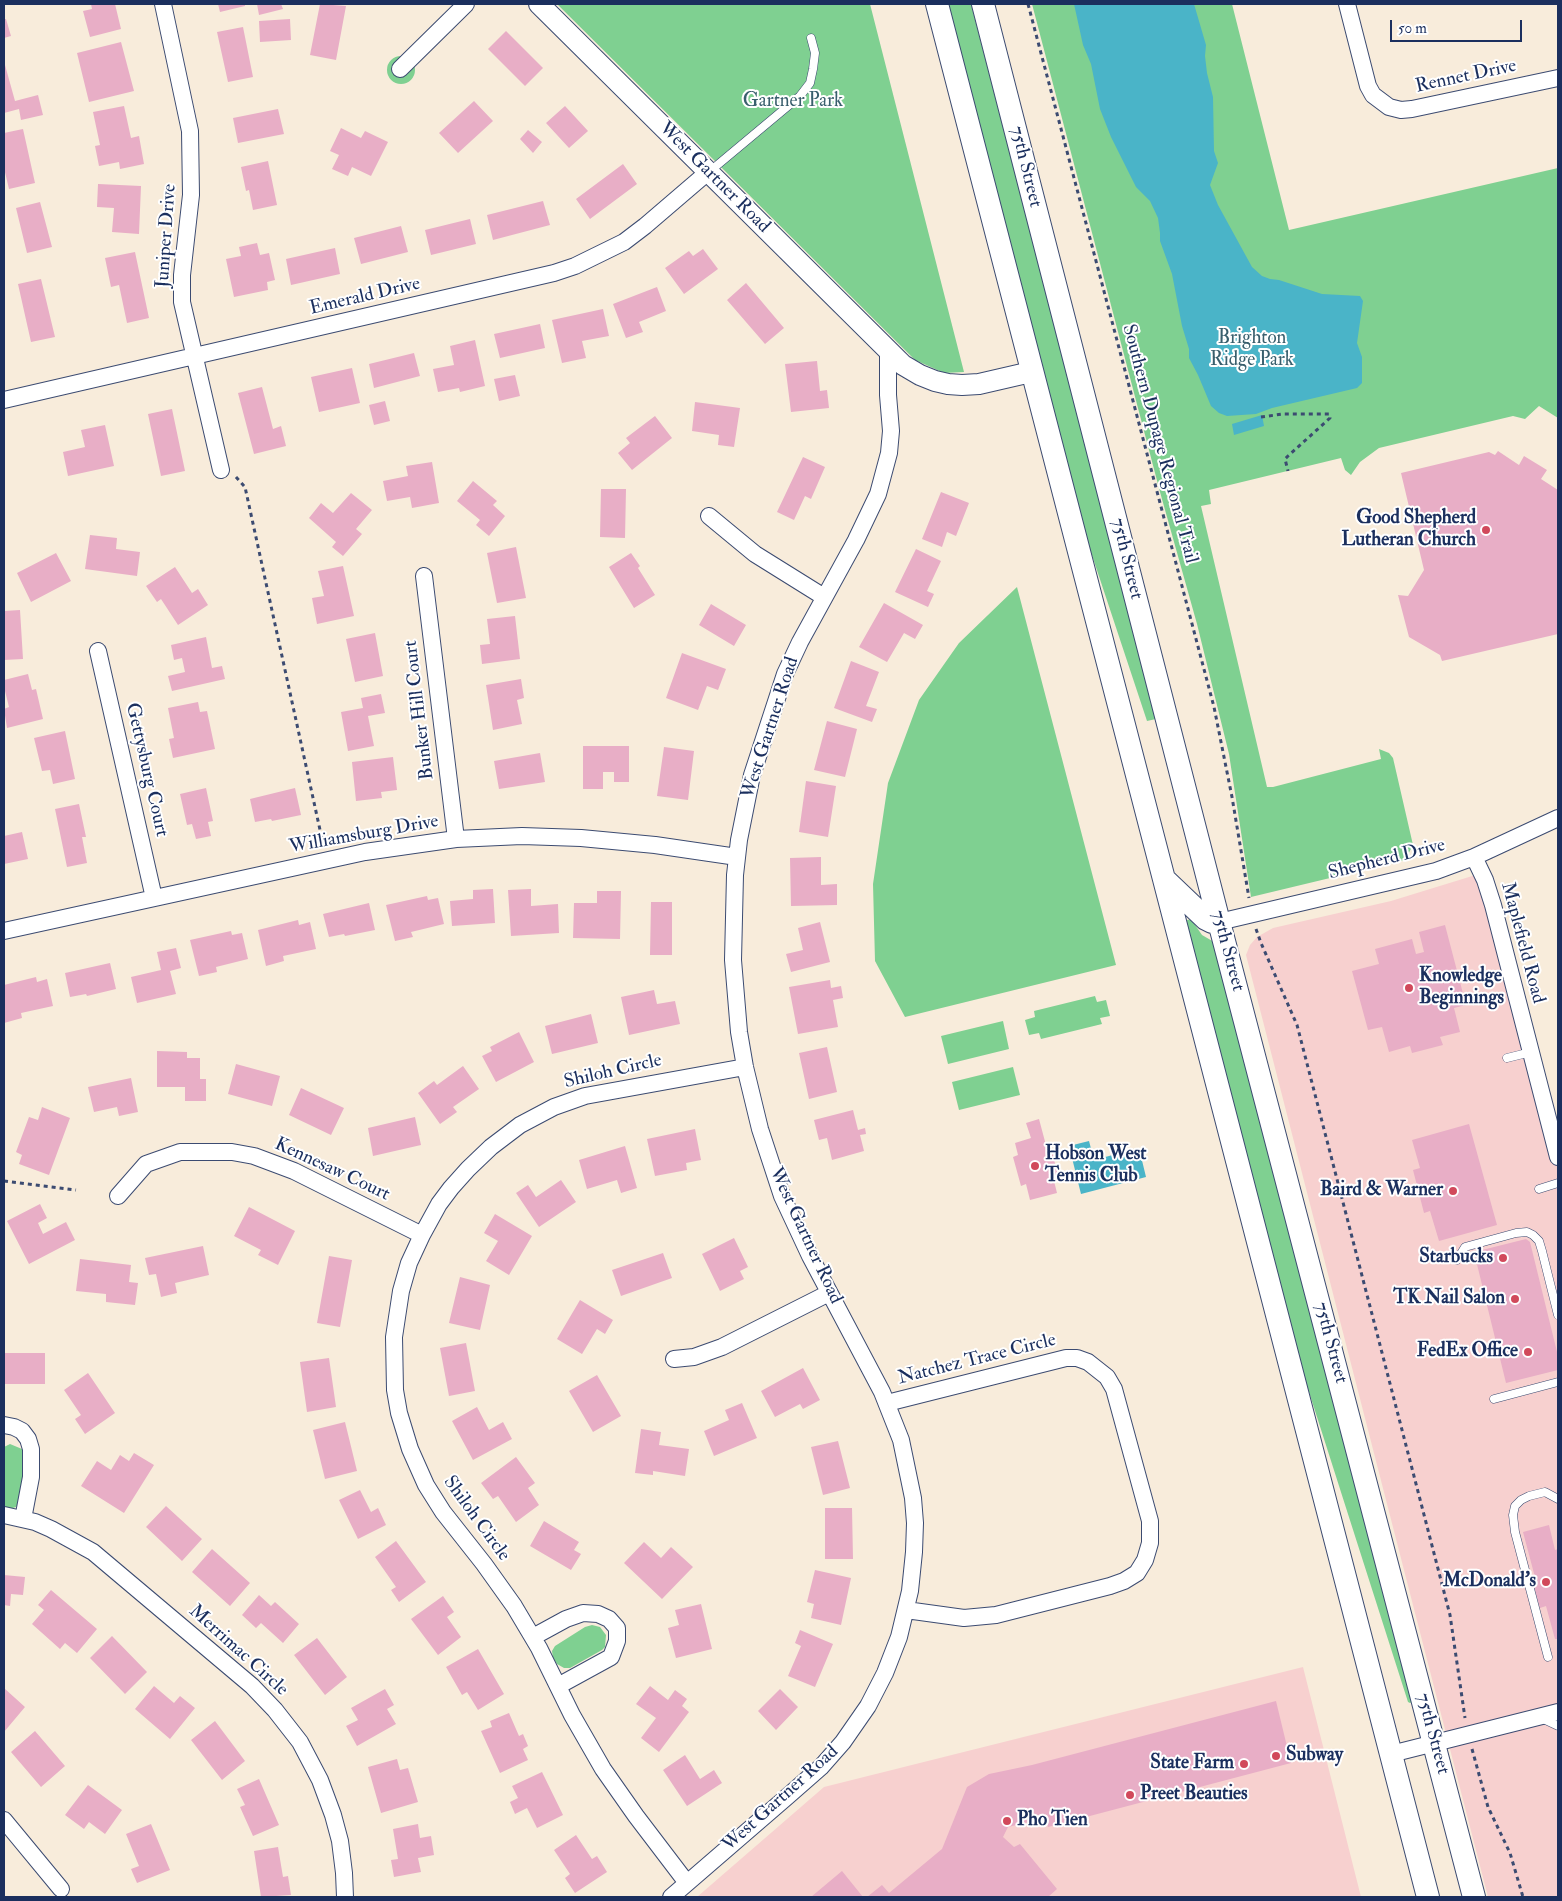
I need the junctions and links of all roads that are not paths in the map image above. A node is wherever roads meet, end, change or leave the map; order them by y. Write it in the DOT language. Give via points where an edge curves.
graph roads {
  1 [pos="163,4"];
  2 [pos="466,4"];
  3 [pos="539,4"];
  4 [pos="937,4"];
  5 [pos="983,4"];
  6 [pos="1348,4"];
  7 [pos="811,38"];
  8 [pos="400,69"];
  9 [pos="1558,78"];
  10 [pos="708,172"];
  11 [pos="888,352"];
  12 [pos="195,356"];
  13 [pos="1031,372"];
  14 [pos="4,397"];
  15 [pos="226,472"];
  16 [pos="709,516"];
  17 [pos="424,576"];
  18 [pos="824,597"];
  19 [pos="98,651"];
  20 [pos="1558,818"];
  21 [pos="456,839"];
  22 [pos="737,857"];
  23 [pos="1474,858"];
  24 [pos="1163,878"];
  25 [pos="154,898"];
  26 [pos="1219,922"];
  27 [pos="4,931"];
  28 [pos="1531,1052"];
  29 [pos="1507,1058"];
  30 [pos="744,1066"];
  31 [pos="1558,1157"];
  32 [pos="1558,1183"];
  33 [pos="1539,1188"];
  34 [pos="118,1196"];
  35 [pos="422,1235"];
  36 [pos="1457,1260"];
  37 [pos="829,1293"];
  38 [pos="1558,1314"];
  39 [pos="674,1359"];
  40 [pos="1558,1382"];
  41 [pos="1494,1399"];
  42 [pos="887,1403"];
  43 [pos="4,1425"];
  44 [pos="1558,1499"];
  45 [pos="4,1515"];
  46 [pos="23,1519"];
  47 [pos="906,1610"];
  48 [pos="533,1637"];
  49 [pos="1548,1657"];
  50 [pos="558,1686"];
  51 [pos="1558,1712"];
  52 [pos="1540,1717"];
  53 [pos="1558,1726"];
  54 [pos="1435,1743"];
  55 [pos="1391,1754"];
  56 [pos="4,1820"];
  57 [pos="688,1882"];
  58 [pos="62,1889"];
  59 [pos="345,1897"];
  60 [pos="671,1897"];
  61 [pos="1428,1897"];
  62 [pos="1474,1897"];
  1 -- 12 [label="street, Juniper Drive" via="190,130 191,195 182,302"];
  2 -- 8 [label="street"];
  3 -- 10 [label="street, West Gartner Road"];
  4 -- 13 [label="main road"];
  5 -- 26 [label="main road, 75th Street"];
  6 -- 9 [label="street, Rennet Drive" via="1368,86 1382,104 1412,110"];
  7 -- 10 [label="lane" via="815,53 810,83 800,96"];
  10 -- 11 [label="street, West Gartner Road"];
  10 -- 12 [label="street, Emerald Drive" via="624,242 575,266"];
  11 -- 13 [label="street, West Gartner Road" via="920,375 948,384 979,384"];
  11 -- 18 [label="street, West Gartner Road" via="891,431 885,472 856,540"];
  12 -- 14 [label="street, Emerald Drive"];
  12 -- 15 [label="street, Juniper Drive"];
  13 -- 24 [label="main road"];
  16 -- 18 [label="street" via="755,554"];
  17 -- 21 [label="street, Bunker Hill Court"];
  18 -- 22 [label="street, West Gartner Road" via="782,683 752,775"];
  19 -- 25 [label="street, Gettysburg Court"];
  20 -- 23 [label="street, Shepherd Drive"];
  21 -- 22 [label="street, Williamsburg Drive" via="581,838"];
  21 -- 25 [label="street, Williamsburg Drive" via="365,852"];
  22 -- 30 [label="street, West Gartner Road" via="733,960"];
  23 -- 26 [label="street, Shepherd Drive" via="1436,871"];
  23 -- 28 [label="street, Maplefield Road" via="1493,905"];
  24 -- 26 [label="main road" via="1206,920"];
  24 -- 55 [label="main road"];
  25 -- 27 [label="street, Williamsburg Drive"];
  26 -- 54 [label="main road, 75th Street"];
  28 -- 29 [label="lane"];
  28 -- 31 [label="street, Maplefield Road"];
  30 -- 35 [label="street, Shiloh Circle" via="593,1094 554,1107 520,1125 468,1168 439,1204"];
  30 -- 37 [label="street, West Gartner Road" via="760,1130 782,1196"];
  32 -- 33 [label="lane"];
  34 -- 35 [label="street, Kennesaw Court" via="146,1164 180,1152 232,1152 254,1156 294,1171"];
  35 -- 48 [label="street, Shiloh Circle" via="409,1263 397,1310 393,1354 399,1413 426,1485"];
  36 -- 38 [label="lane" via="1466,1247 1516,1234 1533,1234 1542,1250"];
  37 -- 39 [label="street" via="722,1347 694,1357"];
  37 -- 42 [label="street, West Gartner Road"];
  40 -- 41 [label="lane"];
  42 -- 47 [label="street, West Gartner Road" via="901,1440 913,1498 914,1552"];
  42 -- 47 [label="street, Natchez Trace Circle" via="1066,1358 1088,1362 1107,1377 1114,1389 1150,1521 1150,1543 1145,1560 1137,1573 1124,1581 996,1615 964,1618"];
  43 -- 46 [label="street" via="22,1431 32,1449 31,1477"];
  44 -- 49 [label="lane" via="1546,1492 1528,1496 1515,1506 1513,1515"];
  45 -- 46 [label="street, Merrimac Circle"];
  46 -- 59 [label="street, Merrimac Circle" via="51,1529 93,1552 276,1710 300,1742 320,1780 333,1815 340,1841"];
  47 -- 57 [label="street, West Gartner Road" via="885,1673 868,1706 843,1742 821,1767"];
  48 -- 50 [label="street, Shiloh Circle"];
  48 -- 50 [label="street" via="582,1613 598,1614 617,1628 617,1641 610,1658"];
  50 -- 57 [label="street, Shiloh Circle" via="603,1769"];
  51 -- 52 [label="street"];
  52 -- 53 [label="lane"];
  52 -- 54 [label="street"];
  54 -- 55 [label="street"];
  54 -- 62 [label="main road, 75th Street"];
  55 -- 61 [label="main road"];
  56 -- 58 [label="street"];
  57 -- 60 [label="street, West Gartner Road"];
}
